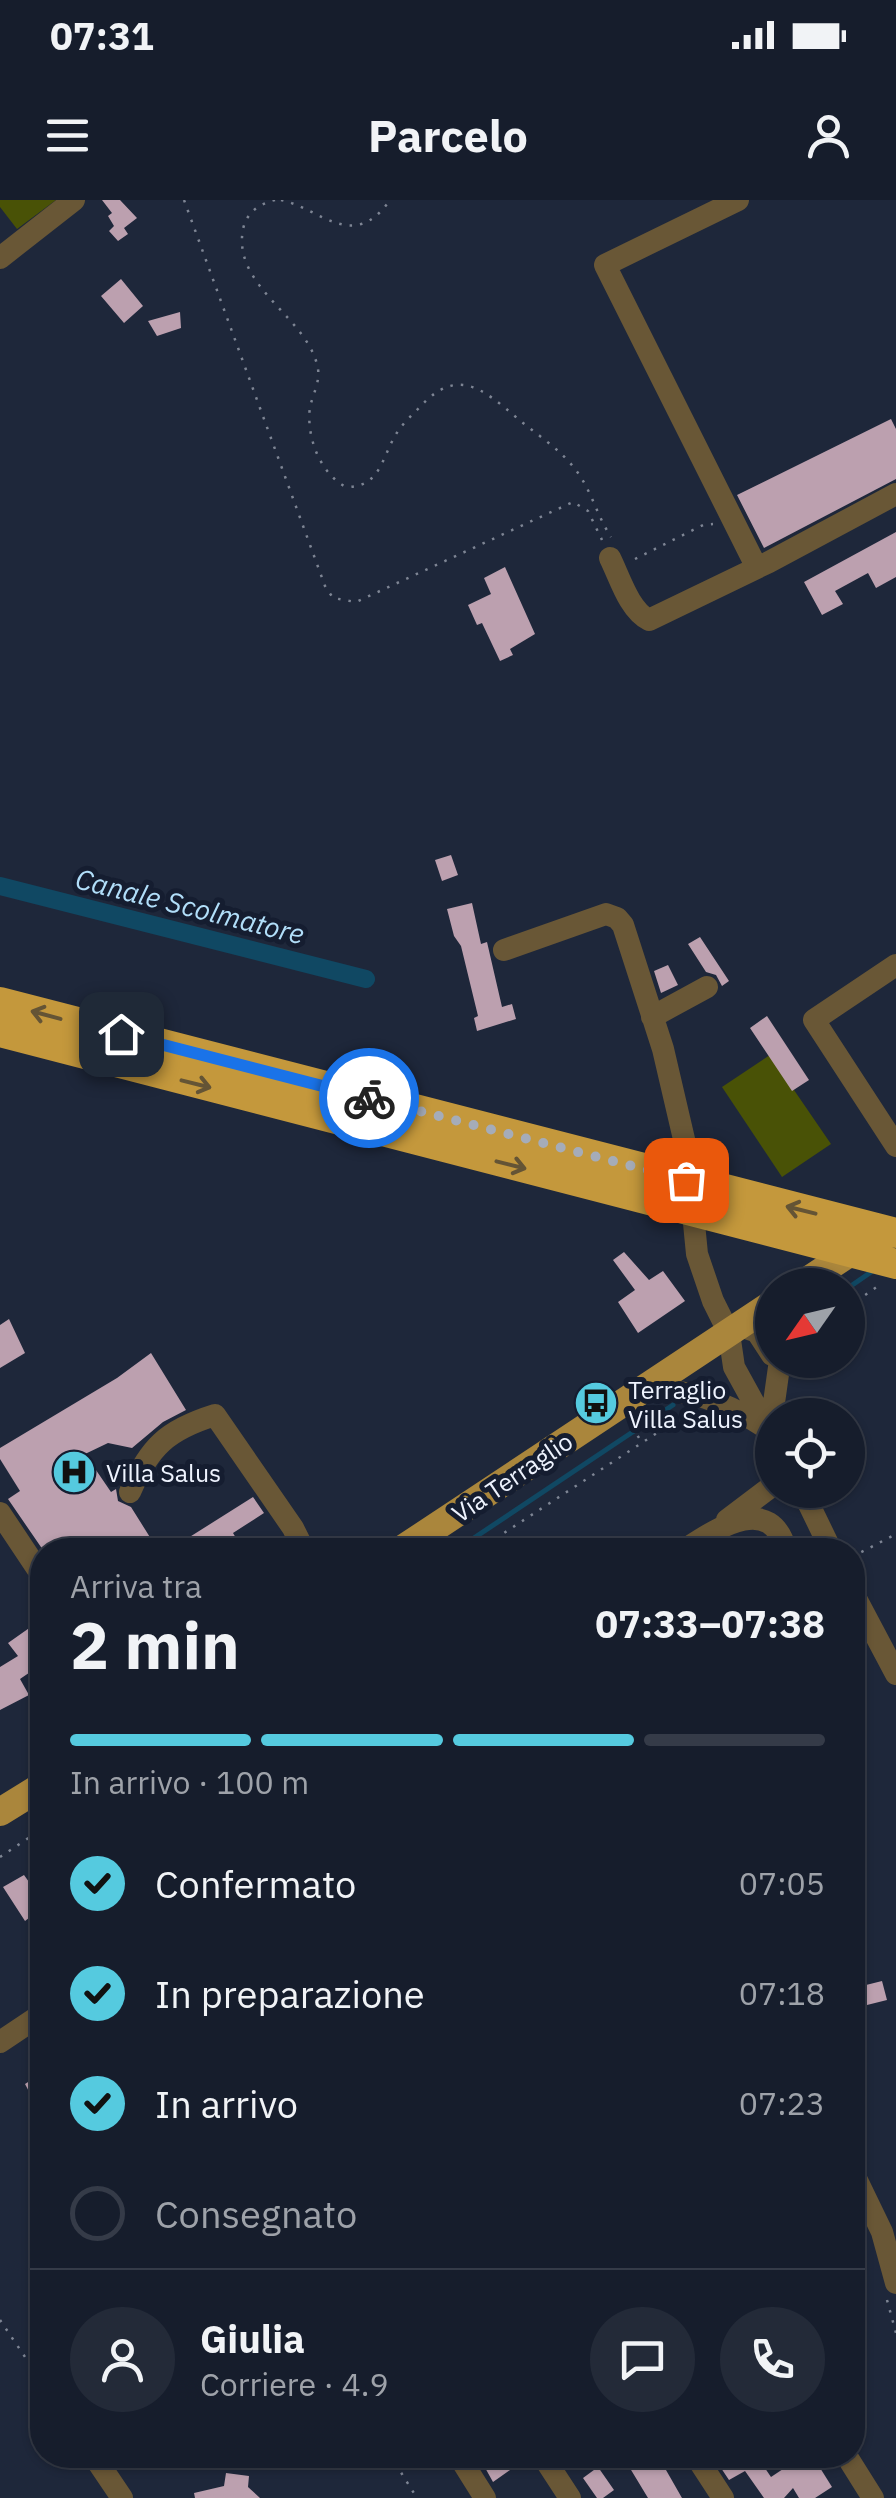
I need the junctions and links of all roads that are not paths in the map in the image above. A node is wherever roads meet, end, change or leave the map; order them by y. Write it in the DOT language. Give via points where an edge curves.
graph roads {
  1 [pos="74,200"];
  2 [pos="738,200"];
  3 [pos="0,258"];
  4 [pos="896,494"];
  5 [pos="618,553"];
  6 [pos="757,568"];
  7 [pos="504,950"];
  8 [pos="896,965"];
  9 [pos="707,986"];
  10 [pos="0,1002"];
  11 [pos="652,1017"];
  12 [pos="0,1032"];
  13 [pos="896,1146"];
  14 [pos="896,1222"];
  15 [pos="896,1234"];
  16 [pos="827,1268"];
  17 [pos="888,1274"];
  18 [pos="755,1315"];
  19 [pos="734,1329"];
  20 [pos="755,1332"];
  21 [pos="644,1389"];
  22 [pos="755,1404"];
  23 [pos="755,1423"];
  24 [pos="130,1492"];
  25 [pos="755,1497"];
  26 [pos="809,1508"];
  27 [pos="0,1513"];
  28 [pos="719,1527"];
  29 [pos="298,1538"];
  30 [pos="419,1538"];
  31 [pos="702,1538"];
  32 [pos="780,1538"];
  33 [pos="822,1538"];
  34 [pos="30,1558"];
  35 [pos="865,1615"];
  36 [pos="896,1674"];
  37 [pos="30,1795"];
  38 [pos="0,1812"];
  39 [pos="30,2022"];
  40 [pos="0,2042"];
  41 [pos="865,2197"];
  42 [pos="896,2281"];
  43 [pos="102,2468"];
  44 [pos="466,2468"];
  45 [pos="550,2468"];
  46 [pos="703,2468"];
  47 [pos="854,2468"];
  48 [pos="122,2498"];
  49 [pos="486,2498"];
  50 [pos="570,2498"];
  51 [pos="723,2498"];
  52 [pos="873,2498"];
  1 -- 3 [label="street"];
  2 -- 6 [label="street" via="605,265"];
  4 -- 6 [label="street"];
  5 -- 6 [label="street" via="634,606 650,620"];
  7 -- 11 [label="street" via="606,914 618,918"];
  8 -- 13 [label="street" via="814,1020"];
  9 -- 11 [label="street"];
  15 -- 10 [label="highway, one-way, bridge"];
  11 -- 19 [label="street" via="687,1152 697,1254 712,1301"];
  12 -- 17 [label="highway, one-way, bridge"];
  14 -- 16 [label="main road"];
  18 -- 19 [label="main road, Via Terraglio"];
  19 -- 20 [label="street"];
  19 -- 21 [label="main road, Via Terraglio"];
  19 -- 22 [label="street" via="734,1367"];
  21 -- 23 [label="street" via="721,1402"];
  21 -- 30 [label="main road, Via Terraglio"];
  24 -- 29 [label="street" via="154,1445 215,1415"];
  25 -- 28 [label="street"];
  26 -- 33 [label="street"];
  27 -- 34 [label="street"];
  28 -- 31 [label="street"];
  28 -- 32 [label="street" via="758,1518"];
  35 -- 36 [label="street"];
  37 -- 38 [label="main road"];
  39 -- 40 [label="street"];
  41 -- 42 [label="street"];
  43 -- 48 [label="street"];
  44 -- 49 [label="street"];
  45 -- 50 [label="street"];
  46 -- 51 [label="street"];
  47 -- 52 [label="street"];
}
